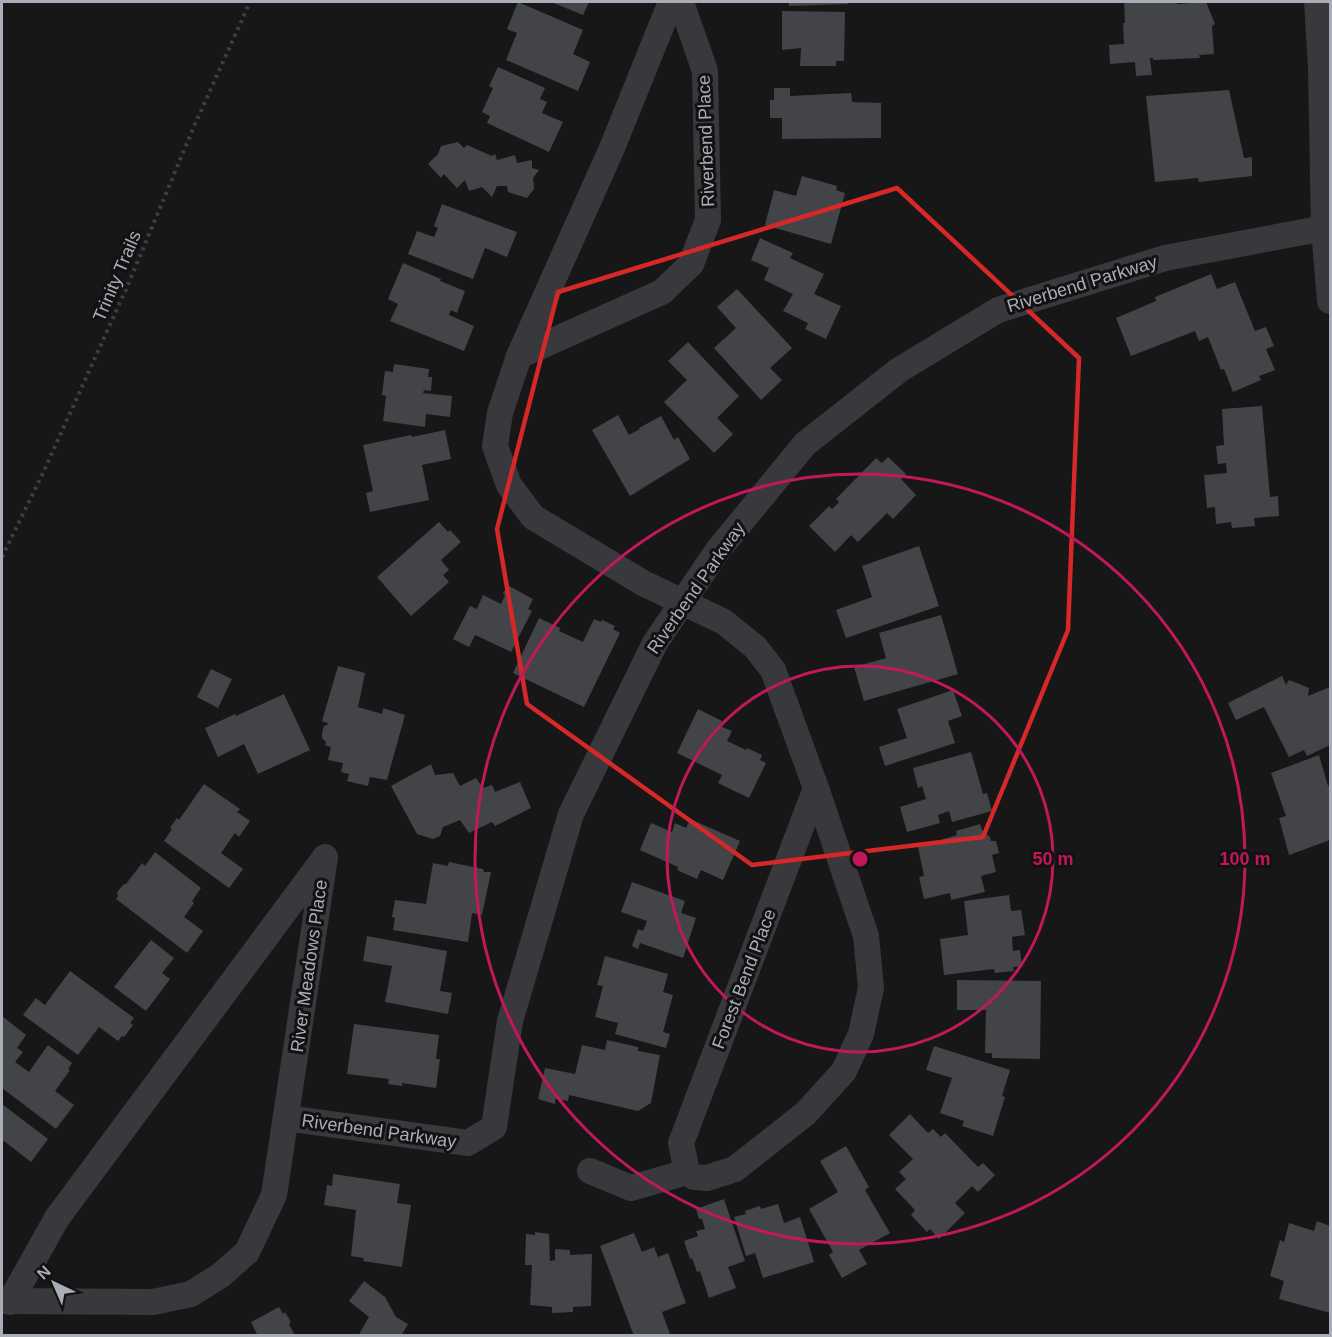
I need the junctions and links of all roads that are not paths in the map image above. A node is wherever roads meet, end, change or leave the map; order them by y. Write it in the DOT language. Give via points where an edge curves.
graph roads {
  1 [pos="671,2"];
  2 [pos="681,2"];
  3 [pos="1317,2"];
  4 [pos="1327,228"];
  5 [pos="1330,301"];
  6 [pos="519,356"];
  7 [pos="683,602"];
  8 [pos="816,788"];
  9 [pos="286,1118"];
  10 [pos="591,1171"];
  11 [pos="687,1172"];
  12 [pos="6,1302"];
  1 -- 6 [label="street" via="612,148"];
  2 -- 6 [label="street, Riverbend Place" via="705,70 708,220 691,264 662,292"];
  3 -- 4 [label="street"];
  4 -- 5 [label="street"];
  4 -- 7 [label="street, Riverbend Parkway" via="1165,258 998,310 899,370 805,444 718,550"];
  6 -- 7 [label="street" via="500,413 495,446 509,485 533,517 643,583"];
  7 -- 8 [label="street" via="724,622 755,647 773,670"];
  7 -- 9 [label="street, Riverbend Parkway" via="655,643 571,813 510,1022 494,1127 468,1143"];
  8 -- 11 [label="street, Forest Bend Place" via="681,1143"];
  8 -- 11 [label="street" via="866,936 871,988 861,1034 844,1071 806,1113 735,1168 707,1178"];
  9 -- 12 [label="street, River Meadows Place" via="274,1195 247,1252 221,1275 191,1294 153,1302"];
  9 -- 12 [label="street, River Meadows Place" via="325,857 57,1218"];
  10 -- 11 [label="street" via="631,1188"];
}
